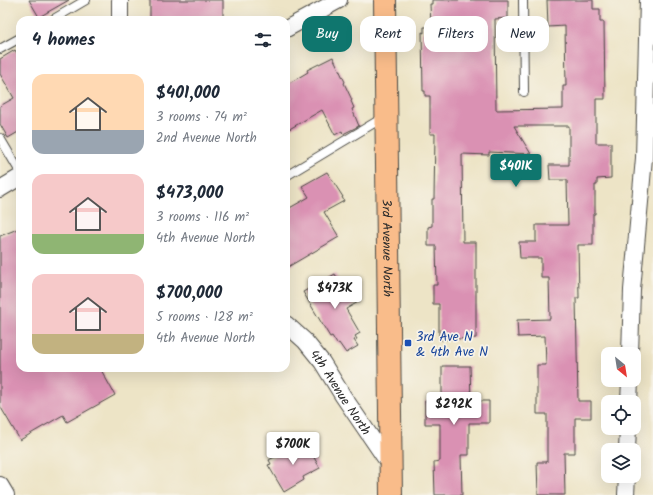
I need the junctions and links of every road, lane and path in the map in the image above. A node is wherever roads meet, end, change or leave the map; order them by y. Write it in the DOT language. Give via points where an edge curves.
graph roads {
  1 [pos="86,0"];
  2 [pos="120,0"];
  3 [pos="339,0"];
  4 [pos="385,0"];
  5 [pos="523,0"];
  6 [pos="648,0"];
  7 [pos="59,16"];
  8 [pos="120,16"];
  9 [pos="290,27"];
  10 [pos="16,40"];
  11 [pos="0,49"];
  12 [pos="524,92"];
  13 [pos="387,116"];
  14 [pos="0,138"];
  15 [pos="16,165"];
  16 [pos="290,174"];
  17 [pos="16,179"];
  18 [pos="0,189"];
  19 [pos="290,328"];
  20 [pos="630,347"];
  21 [pos="390,465"];
  22 [pos="627,483"];
  23 [pos="0,486"];
  24 [pos="6,495"];
  25 [pos="391,495"];
  26 [pos="626,495"];
  1 -- 7 [label="lane"];
  2 -- 8 [label="street"];
  3 -- 9 [label="street"];
  4 -- 13 [label="main road, 3rd Avenue North"];
  5 -- 12 [label="lane"];
  6 -- 20 [label="street" via="644,158 632,290"];
  10 -- 11 [label="lane"];
  13 -- 16 [label="lane"];
  13 -- 21 [label="main road, 3rd Avenue North"];
  14 -- 15 [label="lane"];
  17 -- 18 [label="street"];
  19 -- 21 [label="street, 4th Avenue North" via="322,362"];
  21 -- 25 [label="main road, 3rd Avenue North"];
  22 -- 26 [label="street"];
  23 -- 24 [label="street"];
}
